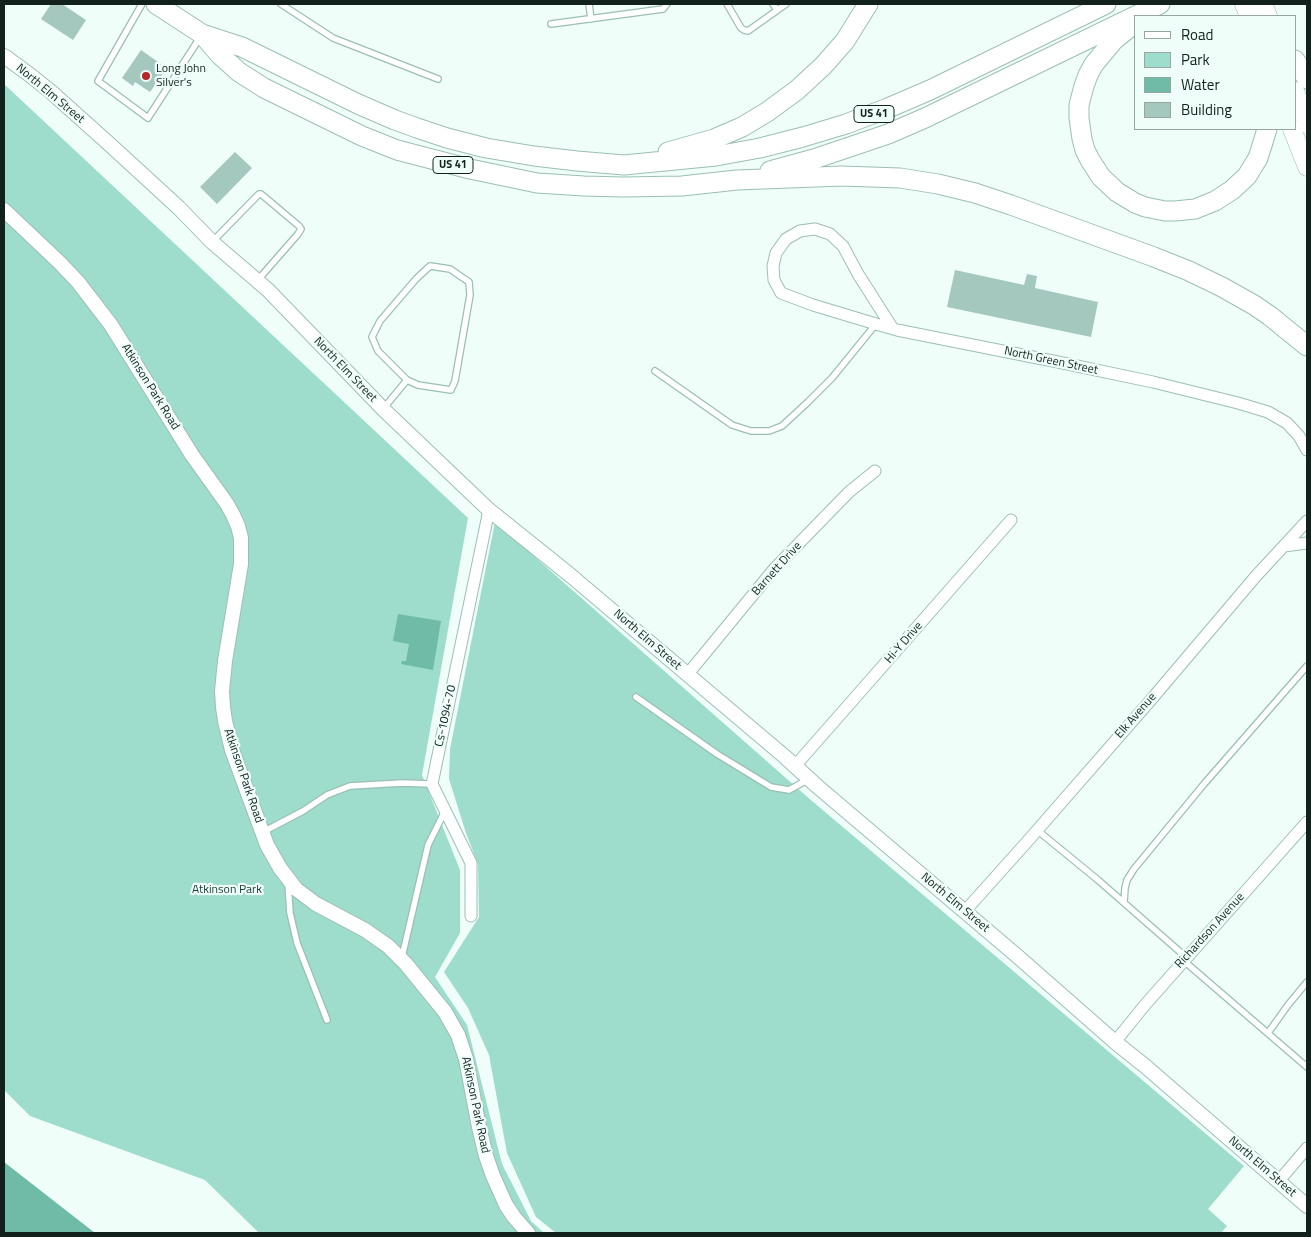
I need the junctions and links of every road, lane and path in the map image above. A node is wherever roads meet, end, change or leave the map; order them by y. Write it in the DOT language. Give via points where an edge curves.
graph roads {
  1 [pos="142,4"];
  2 [pos="156,4"];
  3 [pos="281,4"];
  4 [pos="589,4"];
  5 [pos="667,4"];
  6 [pos="727,4"];
  7 [pos="773,4"];
  8 [pos="786,4"];
  9 [pos="868,4"];
  10 [pos="1106,4"];
  11 [pos="1161,4"];
  12 [pos="777,10"];
  13 [pos="1138,15"];
  14 [pos="1145,15"];
  15 [pos="1134,17"];
  16 [pos="591,19"];
  17 [pos="551,24"];
  18 [pos="1134,24"];
  19 [pos="202,34"];
  20 [pos="4,56"];
  21 [pos="1296,62"];
  22 [pos="438,79"];
  23 [pos="1307,79"];
  24 [pos="1296,94"];
  25 [pos="1307,124"];
  26 [pos="1267,130"];
  27 [pos="1292,130"];
  28 [pos="624,165"];
  29 [pos="1307,167"];
  30 [pos="737,180"];
  31 [pos="4,210"];
  32 [pos="212,242"];
  33 [pos="258,281"];
  34 [pos="876,324"];
  35 [pos="893,329"];
  36 [pos="1307,346"];
  37 [pos="655,371"];
  38 [pos="407,380"];
  39 [pos="383,409"];
  40 [pos="1307,450"];
  41 [pos="875,471"];
  42 [pos="489,510"];
  43 [pos="1011,520"];
  44 [pos="1307,521"];
  45 [pos="1307,543"];
  46 [pos="1284,546"];
  47 [pos="1307,666"];
  48 [pos="687,674"];
  49 [pos="636,697"];
  50 [pos="796,766"];
  51 [pos="809,779"];
  52 [pos="432,784"];
  53 [pos="445,811"];
  54 [pos="1307,822"];
  55 [pos="1037,830"];
  56 [pos="262,832"];
  57 [pos="288,879"];
  58 [pos="1124,902"];
  59 [pos="964,911"];
  60 [pos="471,916"];
  61 [pos="401,959"];
  62 [pos="1185,959"];
  63 [pos="1307,982"];
  64 [pos="327,1020"];
  65 [pos="1268,1032"];
  66 [pos="1115,1042"];
  67 [pos="1307,1066"];
  68 [pos="1307,1148"];
  69 [pos="1278,1182"];
  70 [pos="1307,1206"];
  71 [pos="528,1233"];
  1 -- 19 [label="lane" via="98,81 148,118"];
  2 -- 19 [label="highway, US 41"];
  3 -- 22 [label="lane" via="332,38"];
  4 -- 16 [label="lane"];
  5 -- 16 [label="lane" via="663,9"];
  6 -- 12 [label="lane" via="741,28 748,31"];
  7 -- 12 [label="lane"];
  8 -- 12 [label="lane"];
  9 -- 28 [label="highway" via="845,41 824,66 767,112 714,139"];
  10 -- 28 [label="highway, US 41" via="930,90 846,124 751,150"];
  11 -- 13 [label="highway, US 41"];
  11 -- 14 [label="highway"];
  15 -- 30 [label="highway, US 41" via="888,134"];
  16 -- 17 [label="lane"];
  18 -- 26 [label="highway" via="1114,40 1094,64 1080,105 1085,150 1101,177 1117,192 1135,203 1165,211 1195,209 1215,201 1247,176 1258,158"];
  19 -- 28 [label="highway, US 41" via="242,47 395,120 447,138 534,156"];
  19 -- 30 [label="highway, US 41" via="239,72 264,88 362,136 404,152 538,183 623,187 682,186"];
  20 -- 32 [label="street, North Elm Street" via="50,91"];
  21 -- 23 [label="highway"];
  24 -- 25 [label="main road"];
  27 -- 29 [label="main road"];
  30 -- 36 [label="highway" via="842,176 900,178 975,193 1197,275 1254,305"];
  31 -- 56 [label="street, Atkinson Park Road" via="78,282 111,325 235,520 240,538 241,564 225,661 223,707 232,750"];
  32 -- 33 [label="street, North Elm Street"];
  32 -- 33 [label="lane" via="262,194 301,229"];
  33 -- 39 [label="street, North Elm Street"];
  34 -- 35 [label="street, North Green Street"];
  34 -- 35 [label="street, North Green Street" via="781,293 774,280 774,266 776,253 786,239 800,231 814,229 830,234 843,246"];
  34 -- 37 [label="lane" via="832,378 782,426 769,431 751,431 732,425"];
  35 -- 40 [label="street, North Green Street" via="1144,380 1268,412 1287,423"];
  38 -- 38 [label="lane" via="451,390 455,381 470,295 469,282 450,269 430,266 380,321 372,337 378,351"];
  38 -- 39 [label="lane"];
  39 -- 42 [label="street, North Elm Street"];
  41 -- 48 [label="street, Barnett Drive" via="849,492 775,568"];
  42 -- 48 [label="street, North Elm Street"];
  42 -- 52 [label="street, Cs-1094-70"];
  43 -- 50 [label="street, Hi-Y Drive"];
  44 -- 46 [label="street, Elk Avenue"];
  45 -- 46 [label="street"];
  46 -- 55 [label="street, Elk Avenue"];
  47 -- 58 [label="lane" via="1134,869 1127,880"];
  48 -- 50 [label="street, North Elm Street"];
  49 -- 51 [label="lane" via="771,787 788,790"];
  50 -- 51 [label="street, North Elm Street"];
  51 -- 59 [label="street, North Elm Street"];
  52 -- 53 [label="street"];
  52 -- 56 [label="lane" via="350,786 327,795"];
  53 -- 60 [label="street" via="471,863"];
  53 -- 61 [label="lane" via="428,845"];
  54 -- 62 [label="street, Richardson Avenue"];
  55 -- 58 [label="lane"];
  55 -- 59 [label="street, Elk Avenue"];
  56 -- 57 [label="street, Atkinson Park Road"];
  57 -- 61 [label="street, Atkinson Park Road" via="316,904 365,930"];
  57 -- 64 [label="lane" via="290,913 297,943"];
  58 -- 62 [label="lane"];
  59 -- 66 [label="street, North Elm Street"];
  61 -- 71 [label="street, Atkinson Park Road" via="445,1012 458,1035 466,1059 478,1127 493,1176 506,1205"];
  62 -- 65 [label="lane"];
  62 -- 66 [label="street, Richardson Avenue"];
  63 -- 65 [label="lane"];
  65 -- 67 [label="lane"];
  66 -- 69 [label="street, North Elm Street"];
  68 -- 69 [label="street"];
  69 -- 70 [label="street, North Elm Street"];
}
